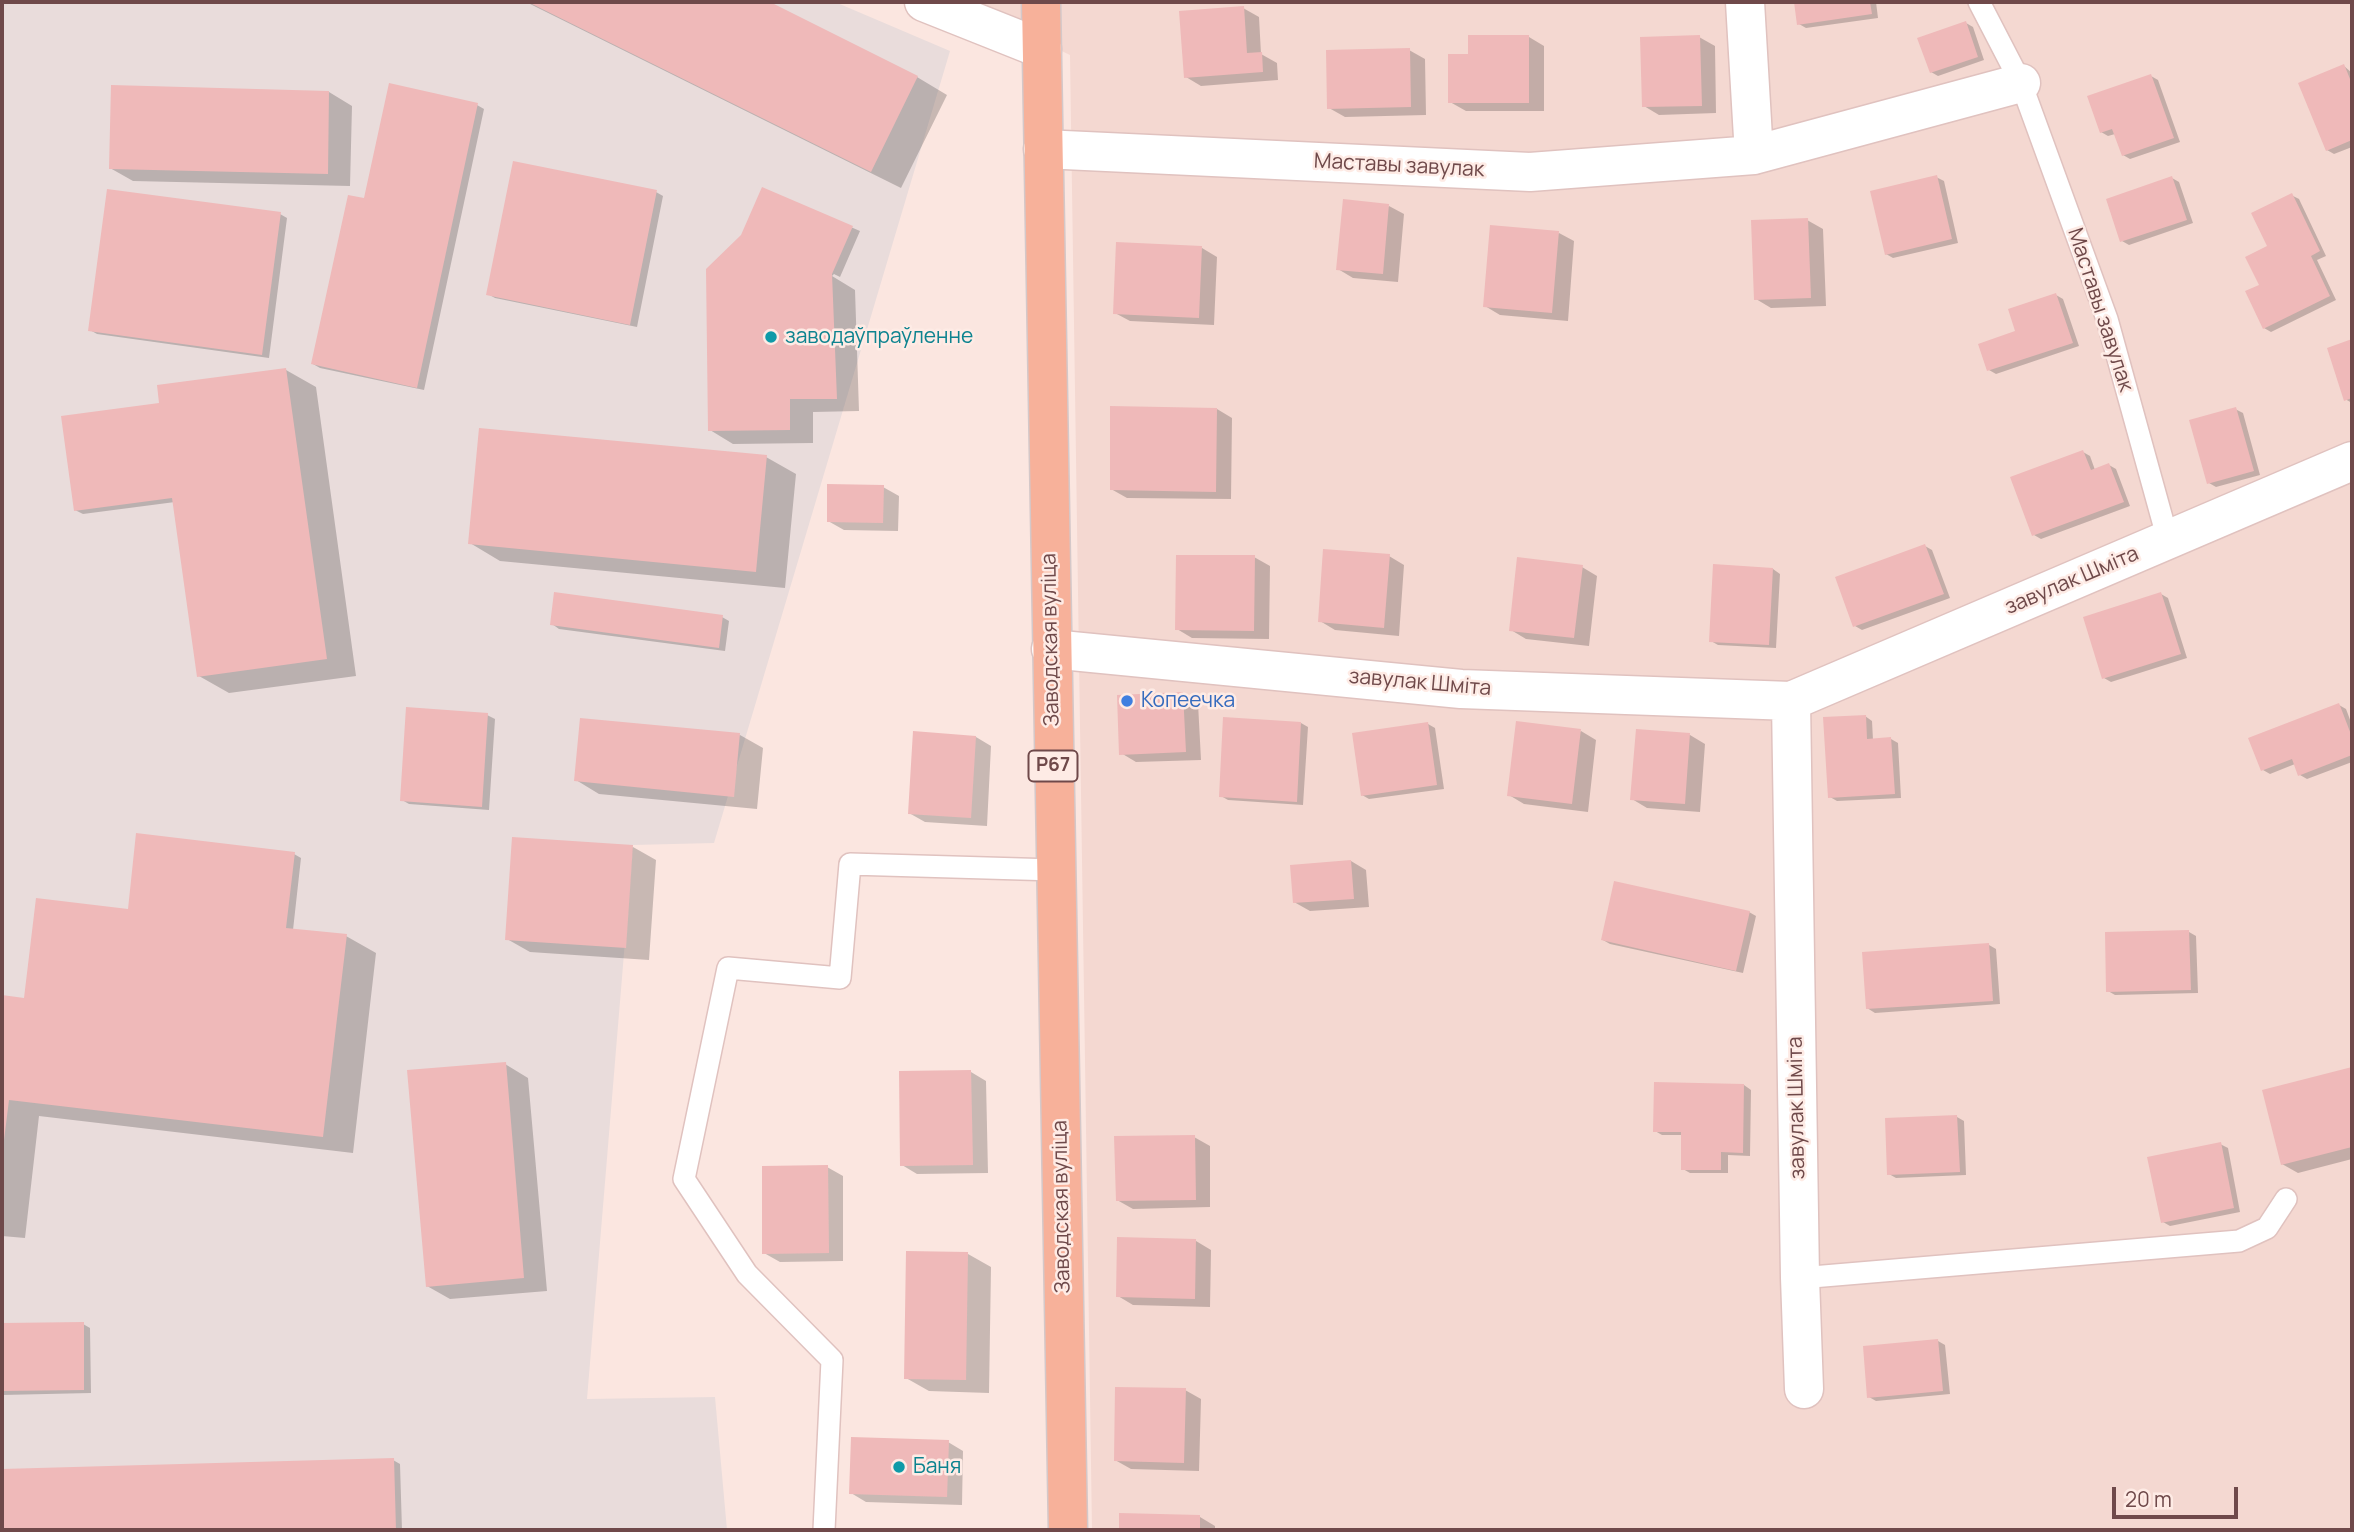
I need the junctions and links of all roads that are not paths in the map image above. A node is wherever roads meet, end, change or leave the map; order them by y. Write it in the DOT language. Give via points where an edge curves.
graph roads {
  1 [pos="924,2"];
  2 [pos="1041,2"];
  3 [pos="1745,2"];
  4 [pos="1979,2"];
  5 [pos="1042,49"];
  6 [pos="2021,83"];
  7 [pos="1044,149"];
  8 [pos="1754,155"];
  9 [pos="2352,461"];
  10 [pos="2168,540"];
  11 [pos="1051,649"];
  12 [pos="1791,701"];
  13 [pos="1055,870"];
  14 [pos="2286,1199"];
  15 [pos="1800,1278"];
  16 [pos="1804,1389"];
  17 [pos="824,1530"];
  18 [pos="1068,1530"];
  1 -- 5 [label="street"];
  2 -- 5 [label="main road, Заводская вуліца / Р67"];
  3 -- 8 [label="street"];
  4 -- 6 [label="lane, Маставы завулак"];
  5 -- 7 [label="main road, Заводская вуліца / Р67"];
  6 -- 8 [label="street, Маставы завулак"];
  6 -- 10 [label="lane, Маставы завулак" via="2107,318"];
  7 -- 8 [label="street, Маставы завулак" via="1530,172"];
  7 -- 11 [label="main road, Заводская вуліца / Р67"];
  9 -- 10 [label="street, завулак Шміта"];
  10 -- 12 [label="street, завулак Шміта"];
  11 -- 12 [label="street, завулак Шміта" via="1461,688"];
  11 -- 13 [label="main road, Заводская вуліца / Р67"];
  12 -- 15 [label="street, завулак Шміта"];
  13 -- 17 [label="lane" via="850,864 840,978 728,968 684,1180 747,1274 832,1360"];
  13 -- 18 [label="main road, Заводская вуліца / Р67"];
  14 -- 15 [label="lane" via="2267,1228 2239,1241"];
  15 -- 16 [label="street, завулак Шміта"];
}
